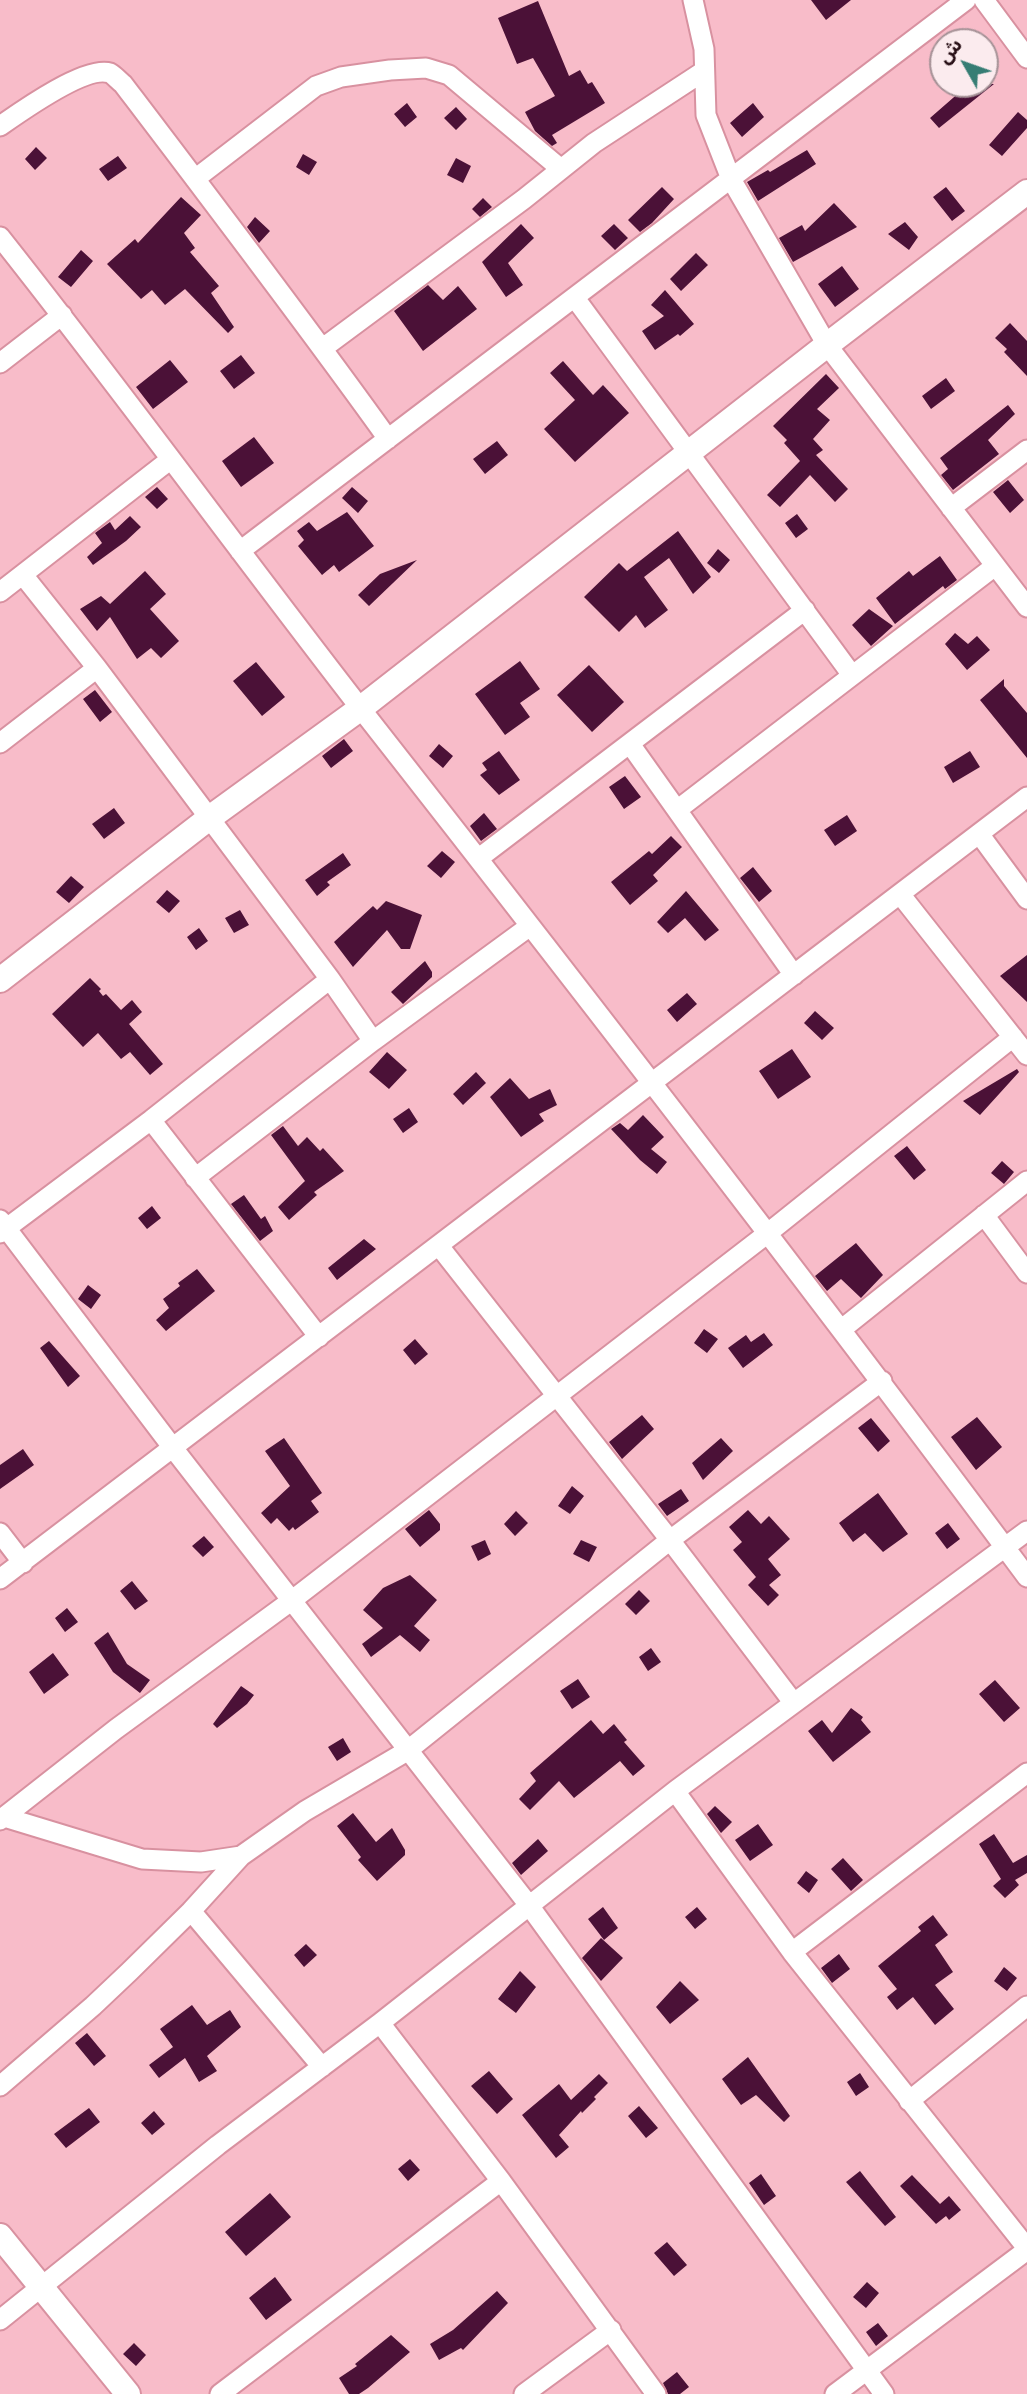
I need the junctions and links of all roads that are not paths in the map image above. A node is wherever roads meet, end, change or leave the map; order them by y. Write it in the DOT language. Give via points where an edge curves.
graph roads {
  1 [pos="693,0"];
  2 [pos="966,0"];
  3 [pos="984,0"];
  4 [pos="1027,58"];
  5 [pos="704,71"];
  6 [pos="0,126"];
  7 [pos="561,169"];
  8 [pos="195,179"];
  9 [pos="731,179"];
  10 [pos="1027,192"];
  11 [pos="0,237"];
  12 [pos="575,298"];
  13 [pos="62,315"];
  14 [pos="827,345"];
  15 [pos="323,348"];
  16 [pos="0,363"];
  17 [pos="388,439"];
  18 [pos="1027,450"];
  19 [pos="688,454"];
  20 [pos="171,459"];
  21 [pos="951,508"];
  22 [pos="240,551"];
  23 [pos="995,566"];
  24 [pos="23,575"];
  25 [pos="0,593"];
  26 [pos="1027,607"];
  27 [pos="805,610"];
  28 [pos="97,668"];
  29 [pos="852,675"];
  30 [pos="361,708"];
  31 [pos="0,743"];
  32 [pos="630,744"];
  33 [pos="1027,797"];
  34 [pos="677,810"];
  35 [pos="208,819"];
  36 [pos="980,835"];
  37 [pos="479,858"];
  38 [pos="900,894"];
  39 [pos="1027,899"];
  40 [pos="530,926"];
  41 [pos="794,975"];
  42 [pos="330,979"];
  43 [pos="0,980"];
  44 [pos="1013,1037"];
  45 [pos="373,1041"];
  46 [pos="1027,1055"];
  47 [pos="653,1083"];
  48 [pos="151,1120"];
  49 [pos="195,1178"];
  50 [pos="1027,1181"];
  51 [pos="984,1215"];
  52 [pos="2,1227"];
  53 [pos="768,1233"];
  54 [pos="439,1246"];
  55 [pos="1027,1273"];
  56 [pos="842,1328"];
  57 [pos="319,1337"];
  58 [pos="882,1381"];
  59 [pos="557,1396"];
  60 [pos="173,1448"];
  61 [pos="1027,1531"];
  62 [pos="0,1533"];
  63 [pos="670,1539"];
  64 [pos="1006,1548"];
  65 [pos="23,1563"];
  66 [pos="1027,1577"];
  67 [pos="0,1579"];
  68 [pos="291,1601"];
  69 [pos="793,1702"];
  70 [pos="407,1751"];
  71 [pos="1027,1773"];
  72 [pos="675,1791"];
  73 [pos="2,1818"];
  74 [pos="241,1856"];
  75 [pos="528,1904"];
  76 [pos="191,1911"];
  77 [pos="792,1952"];
  78 [pos="1027,2006"];
  79 [pos="380,2023"];
  80 [pos="322,2067"];
  81 [pos="0,2086"];
  82 [pos="909,2101"];
  83 [pos="501,2181"];
  84 [pos="0,2236"];
  85 [pos="1027,2249"];
  86 [pos="40,2288"];
  87 [pos="0,2320"];
  88 [pos="611,2330"];
  89 [pos="867,2371"];
  90 [pos="128,2394"];
  91 [pos="220,2394"];
  92 [pos="524,2394"];
  93 [pos="656,2394"];
  94 [pos="835,2394"];
  95 [pos="884,2394"];
  1 -- 5 [label="street"];
  2 -- 9 [label="street"];
  3 -- 4 [label="street"];
  5 -- 7 [label="street"];
  5 -- 9 [label="street" via="706,114"];
  6 -- 8 [label="street" via="74,81 93,72 110,73"];
  7 -- 8 [label="street" via="449,75 426,68 341,77 316,86"];
  7 -- 15 [label="street"];
  8 -- 15 [label="street"];
  9 -- 12 [label="street"];
  9 -- 14 [label="street"];
  10 -- 14 [label="street"];
  11 -- 13 [label="street"];
  12 -- 17 [label="street"];
  12 -- 19 [label="street"];
  13 -- 16 [label="street"];
  13 -- 20 [label="street"];
  14 -- 19 [label="street"];
  14 -- 21 [label="street"];
  15 -- 17 [label="street"];
  17 -- 22 [label="street"];
  18 -- 21 [label="street"];
  19 -- 27 [label="street"];
  19 -- 30 [label="street"];
  20 -- 22 [label="street"];
  20 -- 24 [label="street"];
  21 -- 23 [label="street"];
  22 -- 30 [label="street"];
  23 -- 26 [label="street"];
  23 -- 29 [label="street"];
  24 -- 25 [label="street"];
  24 -- 28 [label="street"];
  27 -- 29 [label="street"];
  27 -- 32 [label="street"];
  28 -- 31 [label="street"];
  28 -- 35 [label="street"];
  29 -- 34 [label="street"];
  30 -- 35 [label="street"];
  30 -- 37 [label="street"];
  32 -- 34 [label="street"];
  32 -- 37 [label="street"];
  33 -- 36 [label="street"];
  34 -- 41 [label="street"];
  35 -- 42 [label="street"];
  35 -- 43 [label="street"];
  36 -- 38 [label="street"];
  36 -- 39 [label="street"];
  37 -- 40 [label="street"];
  38 -- 41 [label="street"];
  38 -- 44 [label="street"];
  40 -- 45 [label="street"];
  40 -- 47 [label="street"];
  41 -- 47 [label="street"];
  42 -- 45 [label="street"];
  42 -- 48 [label="street"];
  44 -- 46 [label="street"];
  44 -- 53 [label="street"];
  45 -- 49 [label="street"];
  47 -- 53 [label="street"];
  47 -- 54 [label="street"];
  48 -- 49 [label="street"];
  48 -- 52 [label="street"];
  49 -- 57 [label="street"];
  50 -- 51 [label="street"];
  51 -- 55 [label="street"];
  51 -- 56 [label="street"];
  52 -- 60 [label="street"];
  53 -- 56 [label="street"];
  53 -- 59 [label="street"];
  54 -- 57 [label="street"];
  54 -- 59 [label="street"];
  56 -- 58 [label="street"];
  57 -- 60 [label="street"];
  58 -- 63 [label="street"];
  58 -- 64 [label="street"];
  59 -- 63 [label="street"];
  59 -- 68 [label="street"];
  60 -- 65 [label="street"];
  60 -- 68 [label="street"];
  61 -- 64 [label="street"];
  62 -- 65 [label="street"];
  63 -- 69 [label="street"];
  63 -- 70 [label="street"];
  64 -- 66 [label="street"];
  64 -- 69 [label="street"];
  65 -- 67 [label="street"];
  68 -- 70 [label="street"];
  68 -- 73 [label="street"];
  69 -- 72 [label="street"];
  70 -- 74 [label="street" via="354,1780"];
  70 -- 75 [label="street"];
  71 -- 77 [label="street"];
  72 -- 75 [label="street"];
  72 -- 77 [label="street"];
  73 -- 74 [label="street" via="142,1859 201,1862"];
  74 -- 76 [label="street"];
  75 -- 79 [label="street"];
  75 -- 89 [label="street"];
  76 -- 80 [label="street"];
  76 -- 81 [label="street" via="93,2006"];
  77 -- 82 [label="street"];
  78 -- 82 [label="street"];
  79 -- 80 [label="street"];
  79 -- 83 [label="street"];
  80 -- 86 [label="street"];
  82 -- 85 [label="street"];
  83 -- 88 [label="street"];
  83 -- 91 [label="street"];
  84 -- 86 [label="street"];
  85 -- 89 [label="street"];
  86 -- 87 [label="street"];
  86 -- 90 [label="street"];
  88 -- 92 [label="street"];
  88 -- 93 [label="street"];
  89 -- 94 [label="street"];
  89 -- 95 [label="street"];
}
